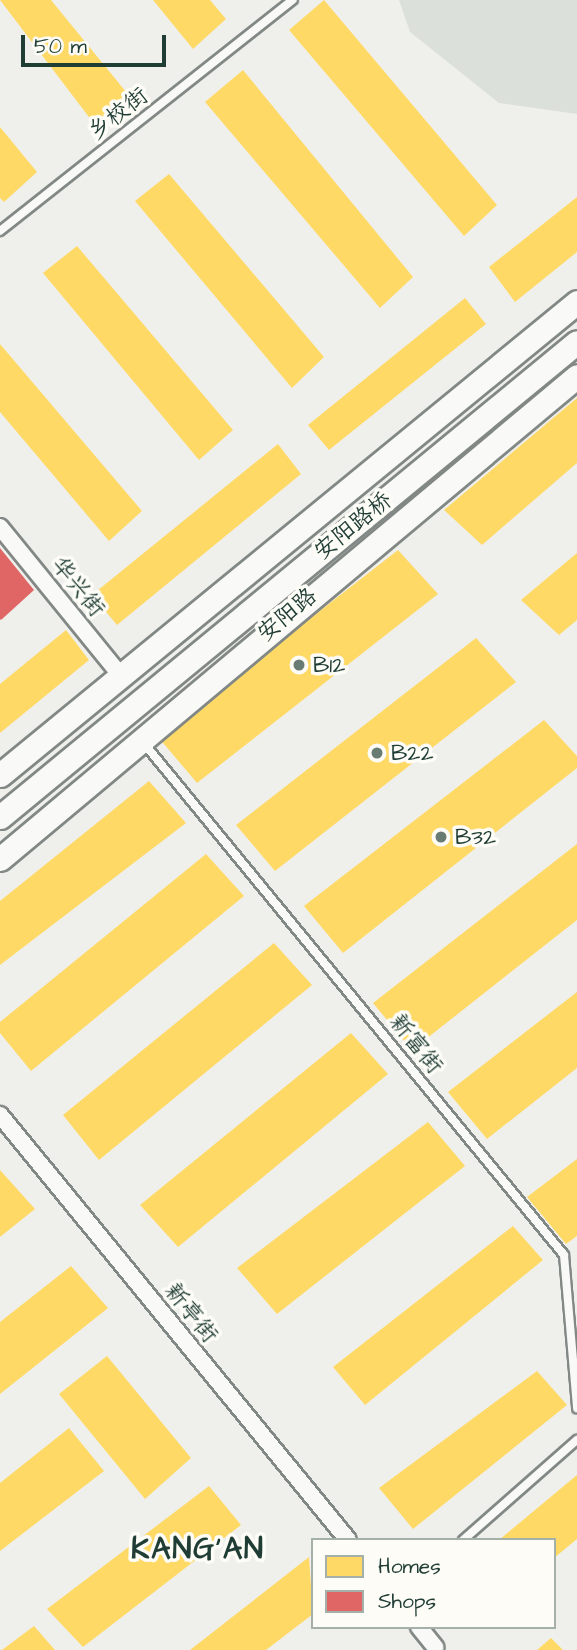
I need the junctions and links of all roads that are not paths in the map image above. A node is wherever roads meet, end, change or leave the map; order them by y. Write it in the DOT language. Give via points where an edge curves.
graph roads {
  1 [pos="293,0"];
  2 [pos="0,231"];
  3 [pos="577,302"];
  4 [pos="577,342"];
  5 [pos="577,376"];
  6 [pos="0,527"];
  7 [pos="121,676"];
  8 [pos="140,739"];
  9 [pos="0,775"];
  10 [pos="0,817"];
  11 [pos="0,859"];
  12 [pos="0,1115"];
  13 [pos="577,1408"];
  14 [pos="577,1440"];
  15 [pos="346,1538"];
  16 [pos="465,1538"];
  17 [pos="421,1629"];
  18 [pos="435,1647"];
  1 -- 2 [label="lane, 乡校街"];
  3 -- 7 [label="main road"];
  4 -- 10 [label="main road, 安阳路桥"];
  5 -- 8 [label="main road, 安阳路"];
  6 -- 7 [label="street, 华兴街"];
  7 -- 9 [label="main road"];
  8 -- 11 [label="main road, 安阳路"];
  8 -- 13 [label="lane, 新富街" via="564,1255"];
  12 -- 15 [label="street, 新亭街"];
  14 -- 16 [label="lane"];
  17 -- 18 [label="street"];
}
